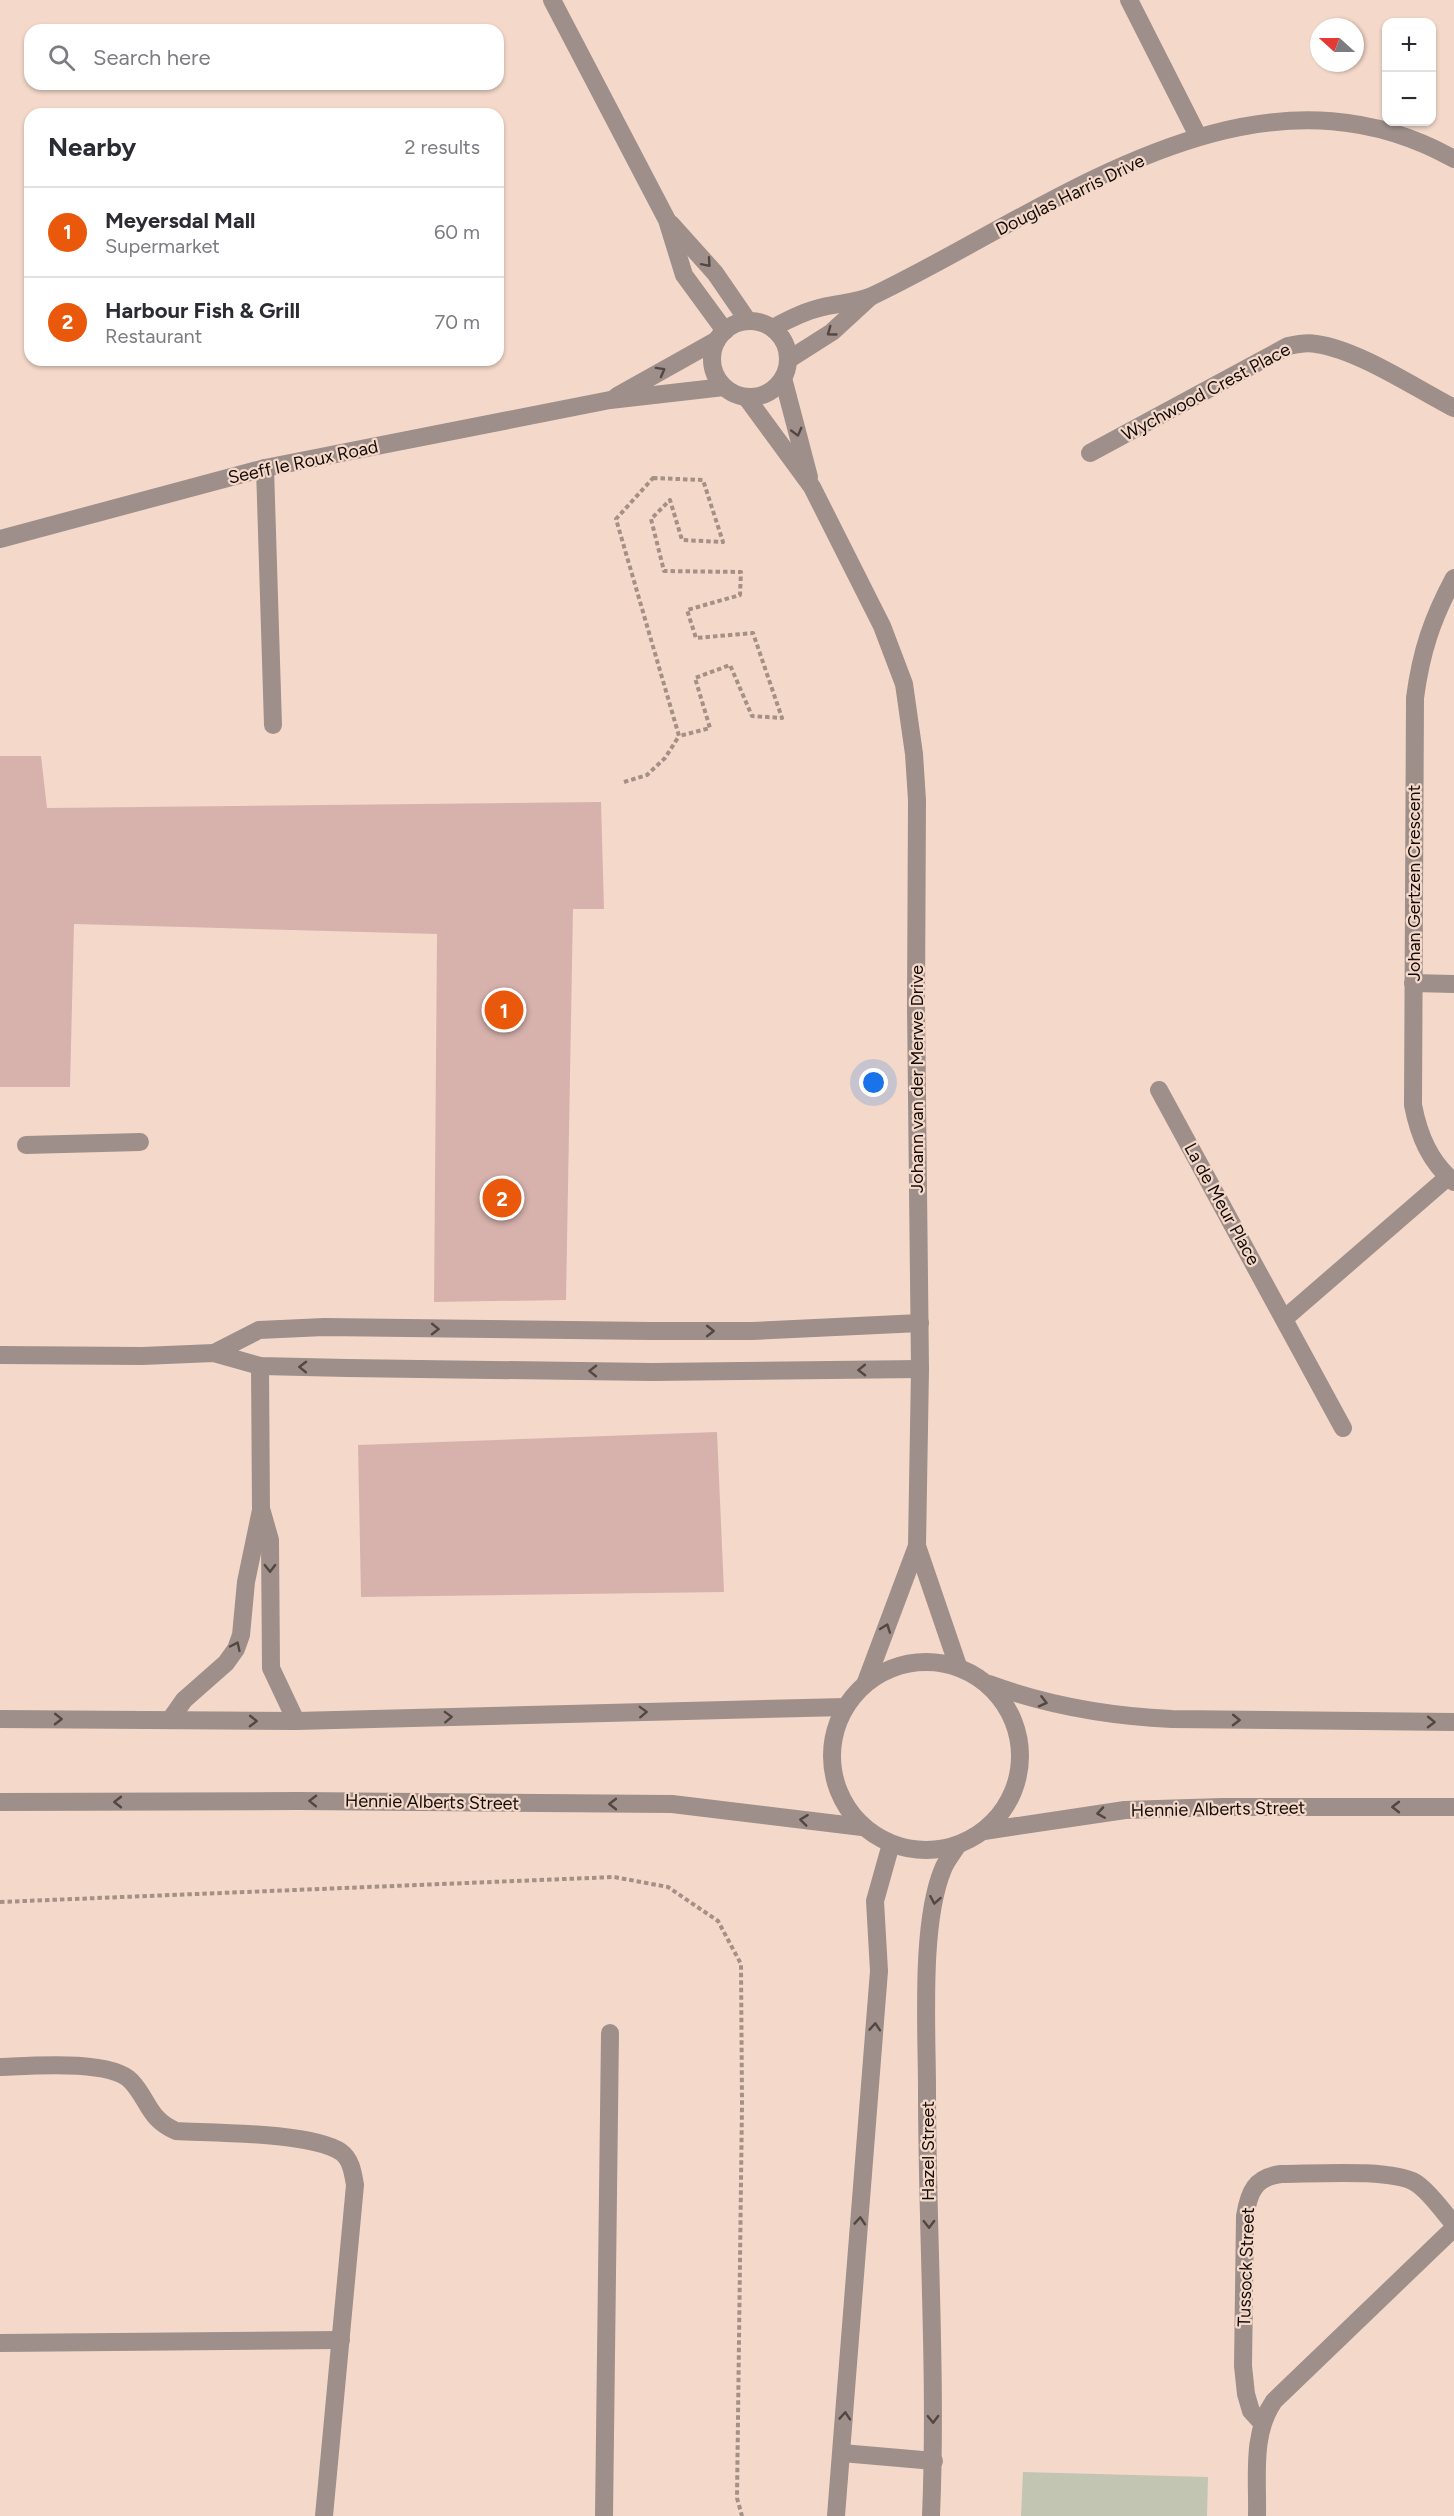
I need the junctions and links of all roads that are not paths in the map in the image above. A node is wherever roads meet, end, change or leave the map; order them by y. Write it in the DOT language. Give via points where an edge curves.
graph roads {
  1 [pos="552,0"];
  2 [pos="1129,0"];
  3 [pos="1198,136"];
  4 [pos="1454,159"];
  5 [pos="667,220"];
  6 [pos="869,298"];
  7 [pos="748,321"];
  8 [pos="772,328"];
  9 [pos="721,335"];
  10 [pos="786,369"];
  11 [pos="724,387"];
  12 [pos="746,397"];
  13 [pos="610,400"];
  14 [pos="1454,408"];
  15 [pos="1090,453"];
  16 [pos="265,468"];
  17 [pos="812,487"];
  18 [pos="0,539"];
  19 [pos="1454,578"];
  20 [pos="273,725"];
  21 [pos="1413,983"];
  22 [pos="1454,984"];
  23 [pos="1159,1090"];
  24 [pos="140,1142"];
  25 [pos="26,1145"];
  26 [pos="1451,1179"];
  27 [pos="1284,1319"];
  28 [pos="920,1323"];
  29 [pos="214,1353"];
  30 [pos="0,1355"];
  31 [pos="260,1366"];
  32 [pos="920,1369"];
  33 [pos="1343,1428"];
  34 [pos="261,1510"];
  35 [pos="917,1546"];
  36 [pos="958,1666"];
  37 [pos="866,1682"];
  38 [pos="987,1683"];
  39 [pos="845,1707"];
  40 [pos="0,1719"];
  41 [pos="170,1720"];
  42 [pos="296,1721"];
  43 [pos="1454,1722"];
  44 [pos="0,1802"];
  45 [pos="1454,1807"];
  46 [pos="862,1827"];
  47 [pos="984,1831"];
  48 [pos="891,1844"];
  49 [pos="957,1846"];
  50 [pos="610,2033"];
  51 [pos="0,2067"];
  52 [pos="1454,2226"];
  53 [pos="341,2340"];
  54 [pos="0,2343"];
  55 [pos="1262,2423"];
  56 [pos="842,2453"];
  57 [pos="934,2461"];
  58 [pos="324,2516"];
  59 [pos="604,2516"];
  60 [pos="836,2516"];
  61 [pos="931,2516"];
  62 [pos="1257,2516"];
  1 -- 5 [label="street"];
  2 -- 3 [label="street"];
  3 -- 4 [label="street, Douglas Harris Drive" via="1262,122 1316,119 1389,130 1426,143"];
  3 -- 6 [label="street, Douglas Harris Drive" via="1096,178"];
  5 -- 7 [label="street, one-way" via="715,273"];
  5 -- 9 [label="street" via="684,275"];
  6 -- 8 [label="street, Douglas Harris Drive" via="820,308"];
  6 -- 10 [label="street, Douglas Harris Drive, one-way"];
  7 -- 8 [label="street"];
  7 -- 9 [label="street"];
  8 -- 10 [label="street" via="786,343"];
  9 -- 11 [label="street" via="713,352 713,365"];
  13 -- 9 [label="street, Seeff le Roux Road, one-way"];
  10 -- 12 [label="street" via="770,392"];
  10 -- 17 [label="street, Johann van der Merwe Drive, one-way"];
  11 -- 12 [label="street"];
  11 -- 13 [label="street, Seeff le Roux Road"];
  12 -- 17 [label="street, Johann van der Merwe Drive"];
  13 -- 16 [label="street, Seeff le Roux Road"];
  14 -- 15 [label="street, Wychwood Crest Place" via="1354,354 1315,343 1303,344 1288,346"];
  16 -- 18 [label="street, Seeff le Roux Road"];
  16 -- 20 [label="street"];
  17 -- 28 [label="street, Johann van der Merwe Drive" via="886,636 904,684 909,718 917,800"];
  19 -- 21 [label="street, Johan Gertzen Crescent" via="1427,634 1415,698"];
  21 -- 22 [label="street"];
  21 -- 26 [label="street, Johan Gertzen Crescent" via="1413,1105 1423,1143"];
  23 -- 27 [label="street, La de Meur Place"];
  24 -- 25 [label="street"];
  26 -- 27 [label="street"];
  27 -- 33 [label="street, La de Meur Place"];
  29 -- 28 [label="street, one-way" via="259,1330 324,1327 685,1331"];
  28 -- 32 [label="street, Johann van der Merwe Drive"];
  29 -- 30 [label="street"];
  29 -- 31 [label="street"];
  32 -- 31 [label="street, one-way" via="652,1372"];
  31 -- 34 [label="street"];
  32 -- 35 [label="street, Johann van der Merwe Drive"];
  41 -- 34 [label="street, one-way" via="184,1700 236,1649"];
  34 -- 42 [label="street, one-way" via="270,1540 271,1668"];
  35 -- 36 [label="street"];
  37 -- 35 [label="street, Johann van der Merwe Drive, one-way"];
  36 -- 37 [label="street, Hennie Alberts Street" via="926,1661 895,1666"];
  36 -- 38 [label="street, Hennie Alberts Street"];
  37 -- 39 [label="street, Hennie Alberts Street"];
  38 -- 43 [label="street, Hennie Alberts Street, one-way" via="1026,1698 1126,1717"];
  38 -- 47 [label="street, Hennie Alberts Street" via="1009,1709 1020,1742 1019,1776 1005,1808"];
  42 -- 39 [label="street, one-way"];
  39 -- 46 [label="street, Hennie Alberts Street" via="833,1737 832,1770 842,1801"];
  40 -- 41 [label="street, one-way"];
  41 -- 42 [label="street, one-way"];
  46 -- 44 [label="street, Hennie Alberts Street, one-way" via="672,1804"];
  45 -- 47 [label="street, Hennie Alberts Street, one-way" via="1222,1806 1125,1810"];
  46 -- 48 [label="street, Hennie Alberts Street"];
  47 -- 49 [label="street, Hennie Alberts Street"];
  48 -- 49 [label="street, Hennie Alberts Street" via="924,1851"];
  56 -- 48 [label="street, one-way" via="879,1971 874,1901"];
  49 -- 57 [label="street, Hazel Street, one-way" via="943,1869 935,1895 927,1983"];
  50 -- 59 [label="street"];
  51 -- 53 [label="street" via="54,2064 112,2072 129,2079 152,2115 163,2126 176,2131 284,2137 342,2152 352,2166 355,2185"];
  52 -- 55 [label="street, Tussock Street" via="1288,2385"];
  52 -- 55 [label="street, Tussock Street" via="1424,2190 1402,2178 1358,2173 1281,2174 1256,2184 1245,2216 1243,2366 1251,2411"];
  53 -- 54 [label="street"];
  53 -- 58 [label="street"];
  55 -- 62 [label="street, Tussock Street"];
  56 -- 57 [label="street"];
  56 -- 60 [label="street"];
  57 -- 61 [label="street, Hazel Street"];
}
